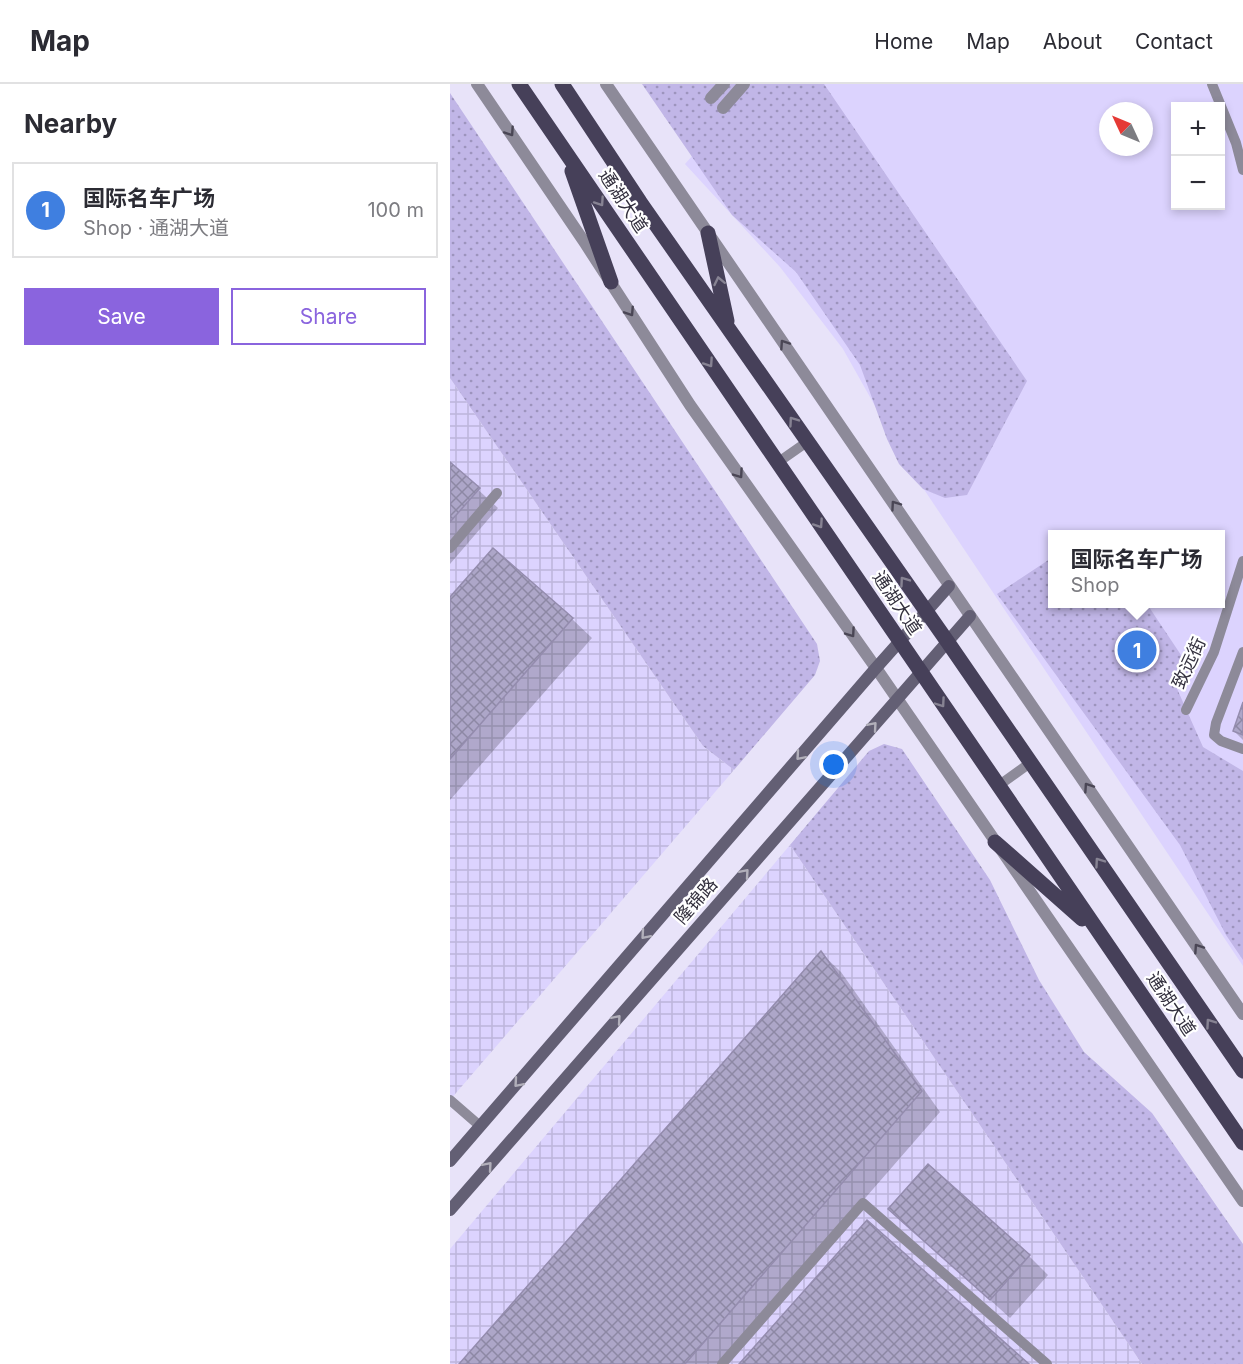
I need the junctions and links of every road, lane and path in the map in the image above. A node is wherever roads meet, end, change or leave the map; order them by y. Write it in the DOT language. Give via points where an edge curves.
graph roads {
  1 [pos="477,84"];
  2 [pos="519,84"];
  3 [pos="562,84"];
  4 [pos="606,84"];
  5 [pos="723,84"];
  6 [pos="744,84"];
  7 [pos="1212,84"];
  8 [pos="711,98"];
  9 [pos="723,108"];
  10 [pos="565,151"];
  11 [pos="1243,170"];
  12 [pos="708,232"];
  13 [pos="611,282"];
  14 [pos="729,330"];
  15 [pos="807,442"];
  16 [pos="777,463"];
  17 [pos="497,493"];
  18 [pos="450,548"];
  19 [pos="1243,561"];
  20 [pos="949,586"];
  21 [pos="926,611"];
  22 [pos="970,616"];
  23 [pos="899,641"];
  24 [pos="947,641"];
  25 [pos="1243,652"];
  26 [pos="876,668"];
  27 [pos="920,672"];
  28 [pos="897,699"];
  29 [pos="1186,710"];
  30 [pos="1243,749"];
  31 [pos="1030,763"];
  32 [pos="998,786"];
  33 [pos="994,842"];
  34 [pos="1101,935"];
  35 [pos="1243,1014"];
  36 [pos="1243,1071"];
  37 [pos="450,1100"];
  38 [pos="480,1126"];
  39 [pos="1243,1143"];
  40 [pos="450,1161"];
  41 [pos="1243,1201"];
  42 [pos="450,1210"];
  43 [pos="722,1364"];
  44 [pos="1047,1364"];
  1 -- 13 [label="street, one-way"];
  2 -- 10 [label="main road, 通湖大道"];
  3 -- 14 [label="main road, 通湖大道"];
  4 -- 12 [label="street"];
  5 -- 8 [label="street"];
  6 -- 9 [label="street"];
  7 -- 11 [label="lane"];
  10 -- 13 [label="main road"];
  10 -- 16 [label="main road, 通湖大道, one-way"];
  14 -- 12 [label="main road, one-way"];
  20 -- 12 [label="street, one-way"];
  13 -- 26 [label="street, one-way" via="690,405"];
  15 -- 14 [label="main road, 通湖大道, one-way"];
  15 -- 16 [label="lane"];
  21 -- 15 [label="main road, 通湖大道, one-way"];
  16 -- 23 [label="main road, 通湖大道, one-way"];
  17 -- 18 [label="lane"];
  19 -- 29 [label="lane, 致远街" via="1214,652"];
  20 -- 21 [label="main road, 隆锦路"];
  20 -- 22 [label="street"];
  21 -- 23 [label="main road, 隆锦路"];
  21 -- 24 [label="main road, 通湖大道"];
  22 -- 24 [label="main road, 隆锦路"];
  35 -- 22 [label="street, one-way"];
  23 -- 26 [label="main road, 隆锦路"];
  23 -- 27 [label="main road, 通湖大道"];
  24 -- 27 [label="main road, 隆锦路"];
  24 -- 31 [label="main road, 通湖大道"];
  25 -- 30 [label="lane" via="1214,735"];
  26 -- 28 [label="street"];
  26 -- 38 [label="main road, 隆锦路, one-way"];
  27 -- 28 [label="main road, 隆锦路"];
  27 -- 32 [label="main road, 通湖大道, one-way"];
  28 -- 33 [label="street"];
  42 -- 28 [label="main road, 隆锦路, one-way"];
  31 -- 32 [label="lane"];
  36 -- 31 [label="main road, 通湖大道, one-way"];
  32 -- 34 [label="main road, 通湖大道"];
  33 -- 34 [label="main road"];
  33 -- 41 [label="street"];
  34 -- 39 [label="main road, 通湖大道"];
  37 -- 38 [label="lane"];
  38 -- 40 [label="main road, 隆锦路"];
  43 -- 44 [label="lane" via="862,1203"];
}
